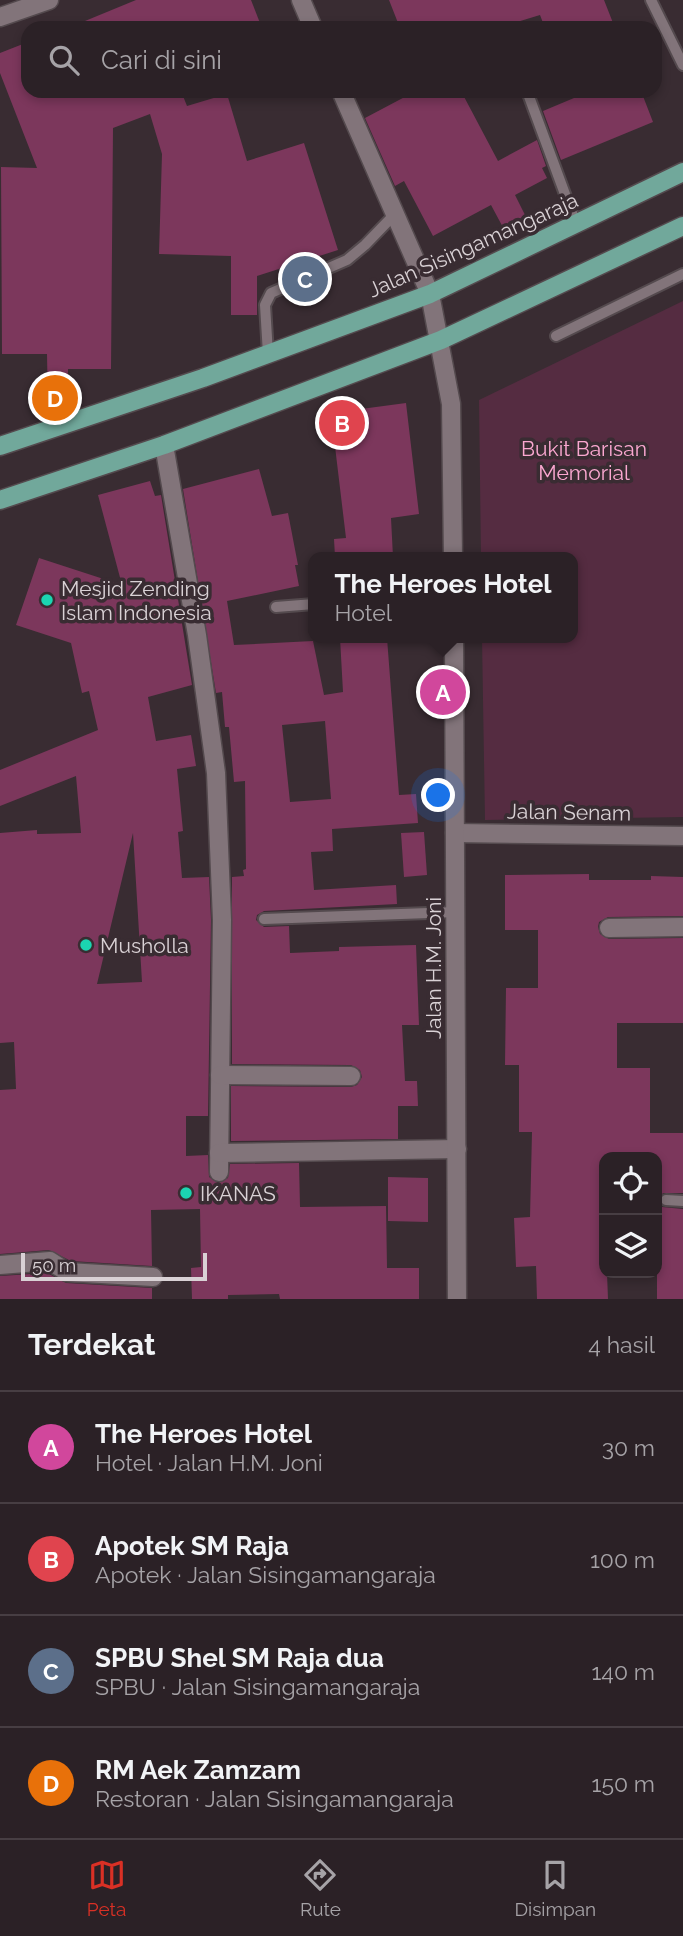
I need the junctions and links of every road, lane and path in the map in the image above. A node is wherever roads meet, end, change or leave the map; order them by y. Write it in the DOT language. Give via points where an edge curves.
graph roads {
  1 [pos="49,0"];
  2 [pos="301,0"];
  3 [pos="651,0"];
  4 [pos="16,5"];
  5 [pos="0,17"];
  6 [pos="310,21"];
  7 [pos="661,21"];
  8 [pos="662,22"];
  9 [pos="683,65"];
  10 [pos="344,98"];
  11 [pos="530,98"];
  12 [pos="683,172"];
  13 [pos="395,214"];
  14 [pos="576,224"];
  15 [pos="683,226"];
  16 [pos="683,274"];
  17 [pos="430,294"];
  18 [pos="556,336"];
  19 [pos="441,340"];
  20 [pos="268,354"];
  21 [pos="164,445"];
  22 [pos="0,446"];
  23 [pos="0,500"];
  24 [pos="453,552"];
  25 [pos="308,604"];
  26 [pos="276,607"];
  27 [pos="454,643"];
  28 [pos="455,833"];
  29 [pos="683,836"];
  30 [pos="456,912"];
  31 [pos="264,919"];
  32 [pos="683,927"];
  33 [pos="609,928"];
  34 [pos="220,1075"];
  35 [pos="351,1076"];
  36 [pos="457,1149"];
  37 [pos="219,1153"];
  38 [pos="219,1172"];
  39 [pos="666,1200"];
  40 [pos="683,1201"];
  41 [pos="0,1265"];
  42 [pos="153,1277"];
  43 [pos="457,1299"];
  1 -- 4 [label="street"];
  2 -- 6 [label="street"];
  3 -- 7 [label="lane"];
  4 -- 5 [label="street"];
  8 -- 9 [label="lane"];
  10 -- 13 [label="street"];
  11 -- 14 [label="lane"];
  12 -- 14 [label="main road, Jalan Sisingamangaraja"];
  13 -- 17 [label="street"];
  13 -- 20 [label="lane" via="347,260 271,293 265,305"];
  14 -- 17 [label="main road, Jalan Sisingamangaraja"];
  15 -- 19 [label="main road"];
  16 -- 18 [label="lane"];
  17 -- 19 [label="street"];
  17 -- 20 [label="main road, Jalan Sisingamangaraja"];
  19 -- 21 [label="main road"];
  19 -- 24 [label="street" via="453,438"];
  20 -- 22 [label="main road, Jalan Sisingamangaraja"];
  21 -- 23 [label="main road"];
  21 -- 34 [label="street" via="216,773 222,920"];
  25 -- 26 [label="lane"];
  27 -- 28 [label="street, Jalan H.M. Joni"];
  28 -- 29 [label="street, Jalan Senam"];
  28 -- 30 [label="street, Jalan H.M. Joni"];
  30 -- 31 [label="lane"];
  30 -- 36 [label="street, Jalan H.M. Joni"];
  32 -- 33 [label="street"];
  34 -- 35 [label="street"];
  34 -- 37 [label="street"];
  36 -- 37 [label="street"];
  36 -- 43 [label="street, Jalan H.M. Joni"];
  37 -- 38 [label="street"];
  39 -- 40 [label="lane"];
  41 -- 42 [label="street" via="50,1261 66,1272"];
}
